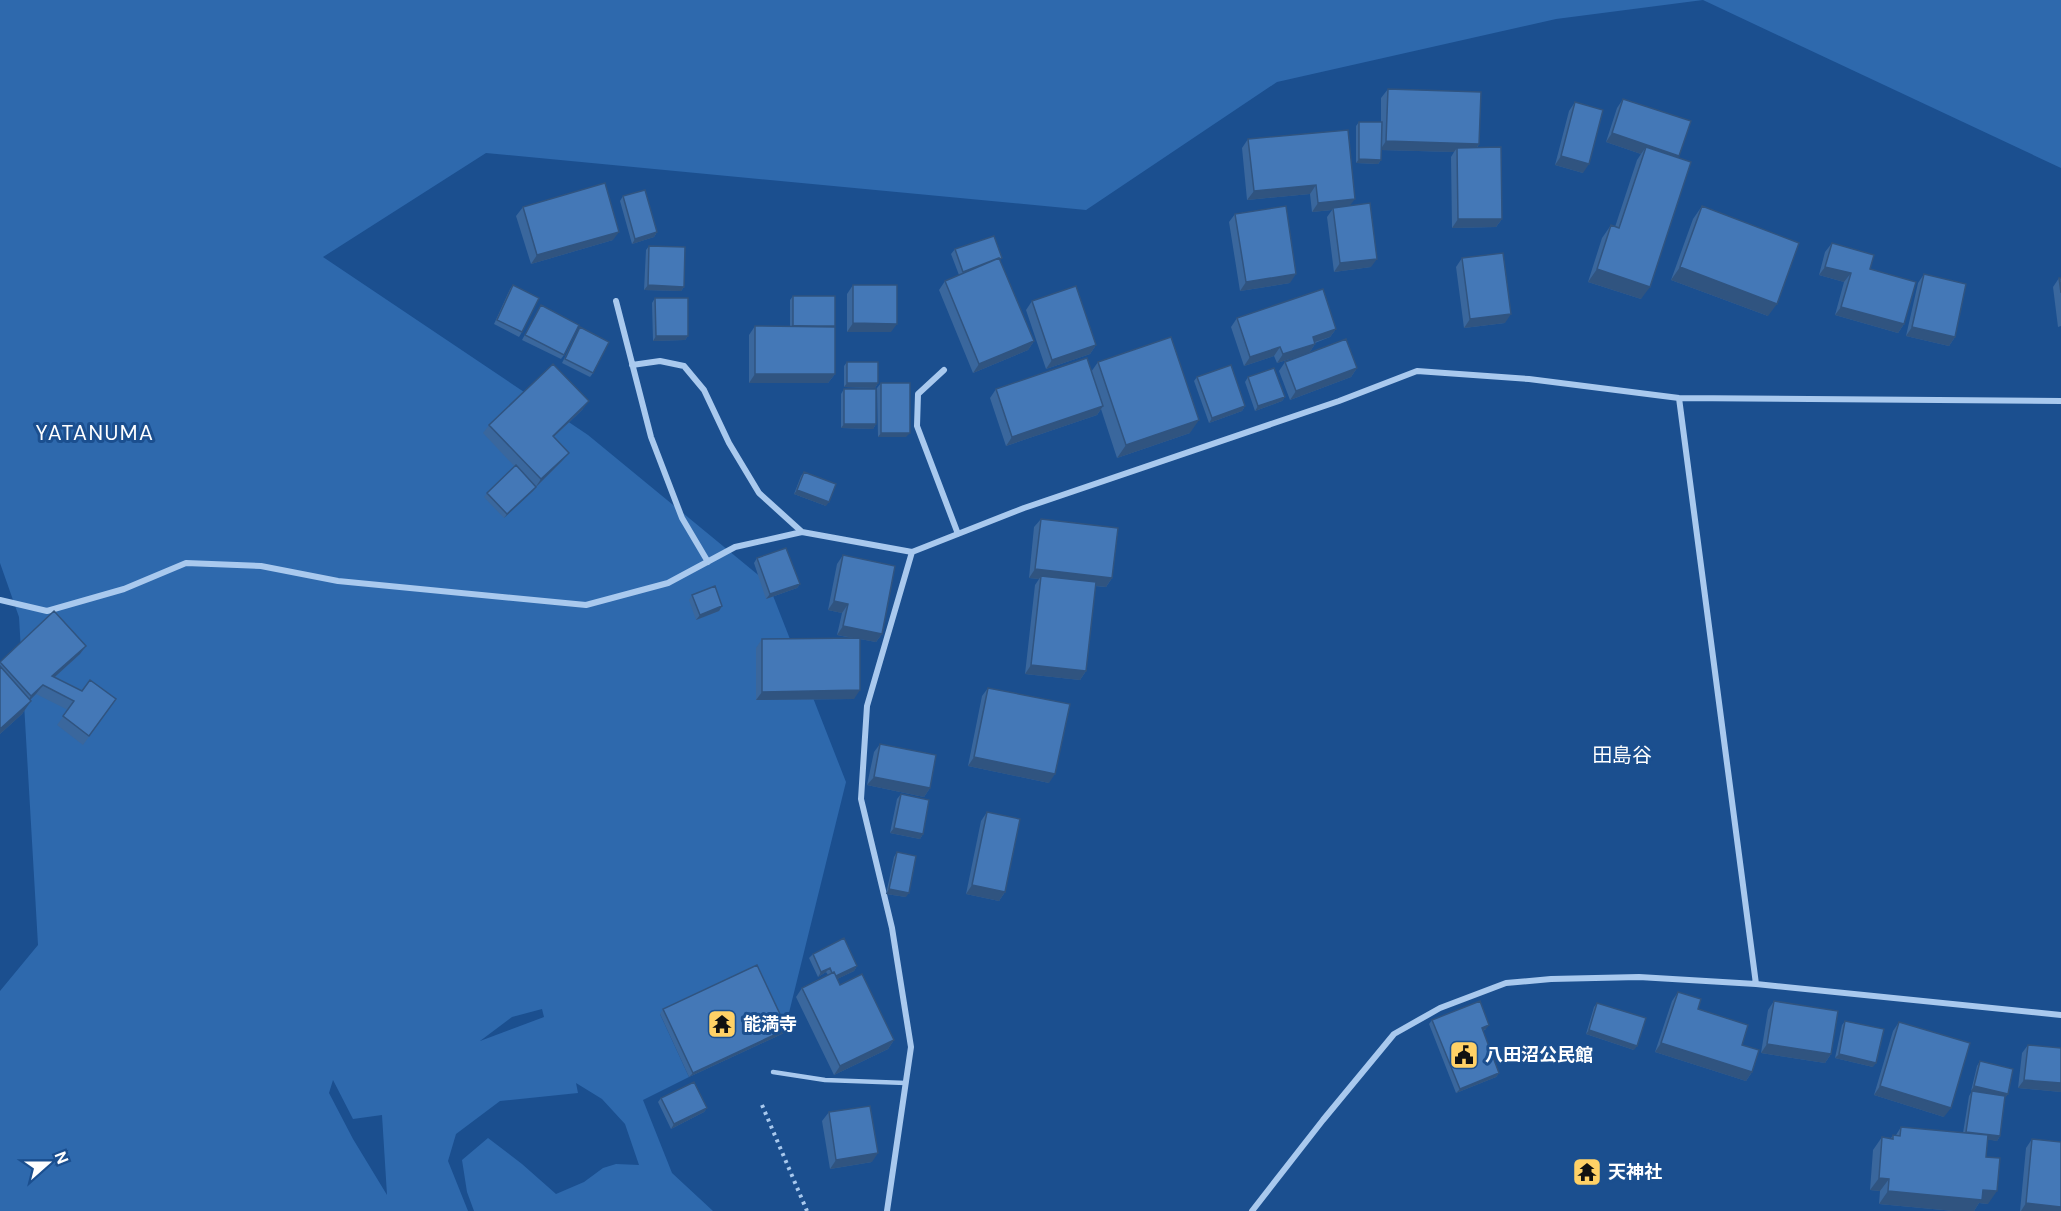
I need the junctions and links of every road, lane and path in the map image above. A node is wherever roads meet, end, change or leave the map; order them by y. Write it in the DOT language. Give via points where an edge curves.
graph roads {
  1 [pos="616,301"];
  2 [pos="632,365"];
  3 [pos="944,370"];
  4 [pos="1679,398"];
  5 [pos="2061,401"];
  6 [pos="802,532"];
  7 [pos="958,534"];
  8 [pos="912,552"];
  9 [pos="708,562"];
  10 [pos="0,600"];
  11 [pos="1756,984"];
  12 [pos="2061,1016"];
  13 [pos="773,1072"];
  14 [pos="906,1083"];
  15 [pos="762,1104"];
  16 [pos="807,1211"];
  17 [pos="887,1211"];
  18 [pos="1252,1211"];
  1 -- 2 [label="street"];
  2 -- 6 [label="street" via="660,361 684,366 704,390 759,493"];
  2 -- 9 [label="street" via="651,437 678,508"];
  3 -- 7 [label="street" via="918,394 917,426"];
  4 -- 5 [label="street"];
  4 -- 7 [label="street" via="1529,379 1417,371"];
  4 -- 11 [label="street"];
  6 -- 8 [label="street"];
  6 -- 9 [label="street" via="735,547"];
  7 -- 8 [label="street"];
  8 -- 14 [label="street" via="867,706 861,799 892,928 911,1047"];
  9 -- 10 [label="street" via="668,583 586,605 338,581 261,566 186,564 124,590 47,611"];
  11 -- 12 [label="street"];
  11 -- 18 [label="street" via="1639,977 1551,979 1506,983 1440,1008 1394,1034"];
  13 -- 14 [label="lane" via="825,1080"];
  14 -- 17 [label="street"];
  15 -- 16 [label="path"];
}
